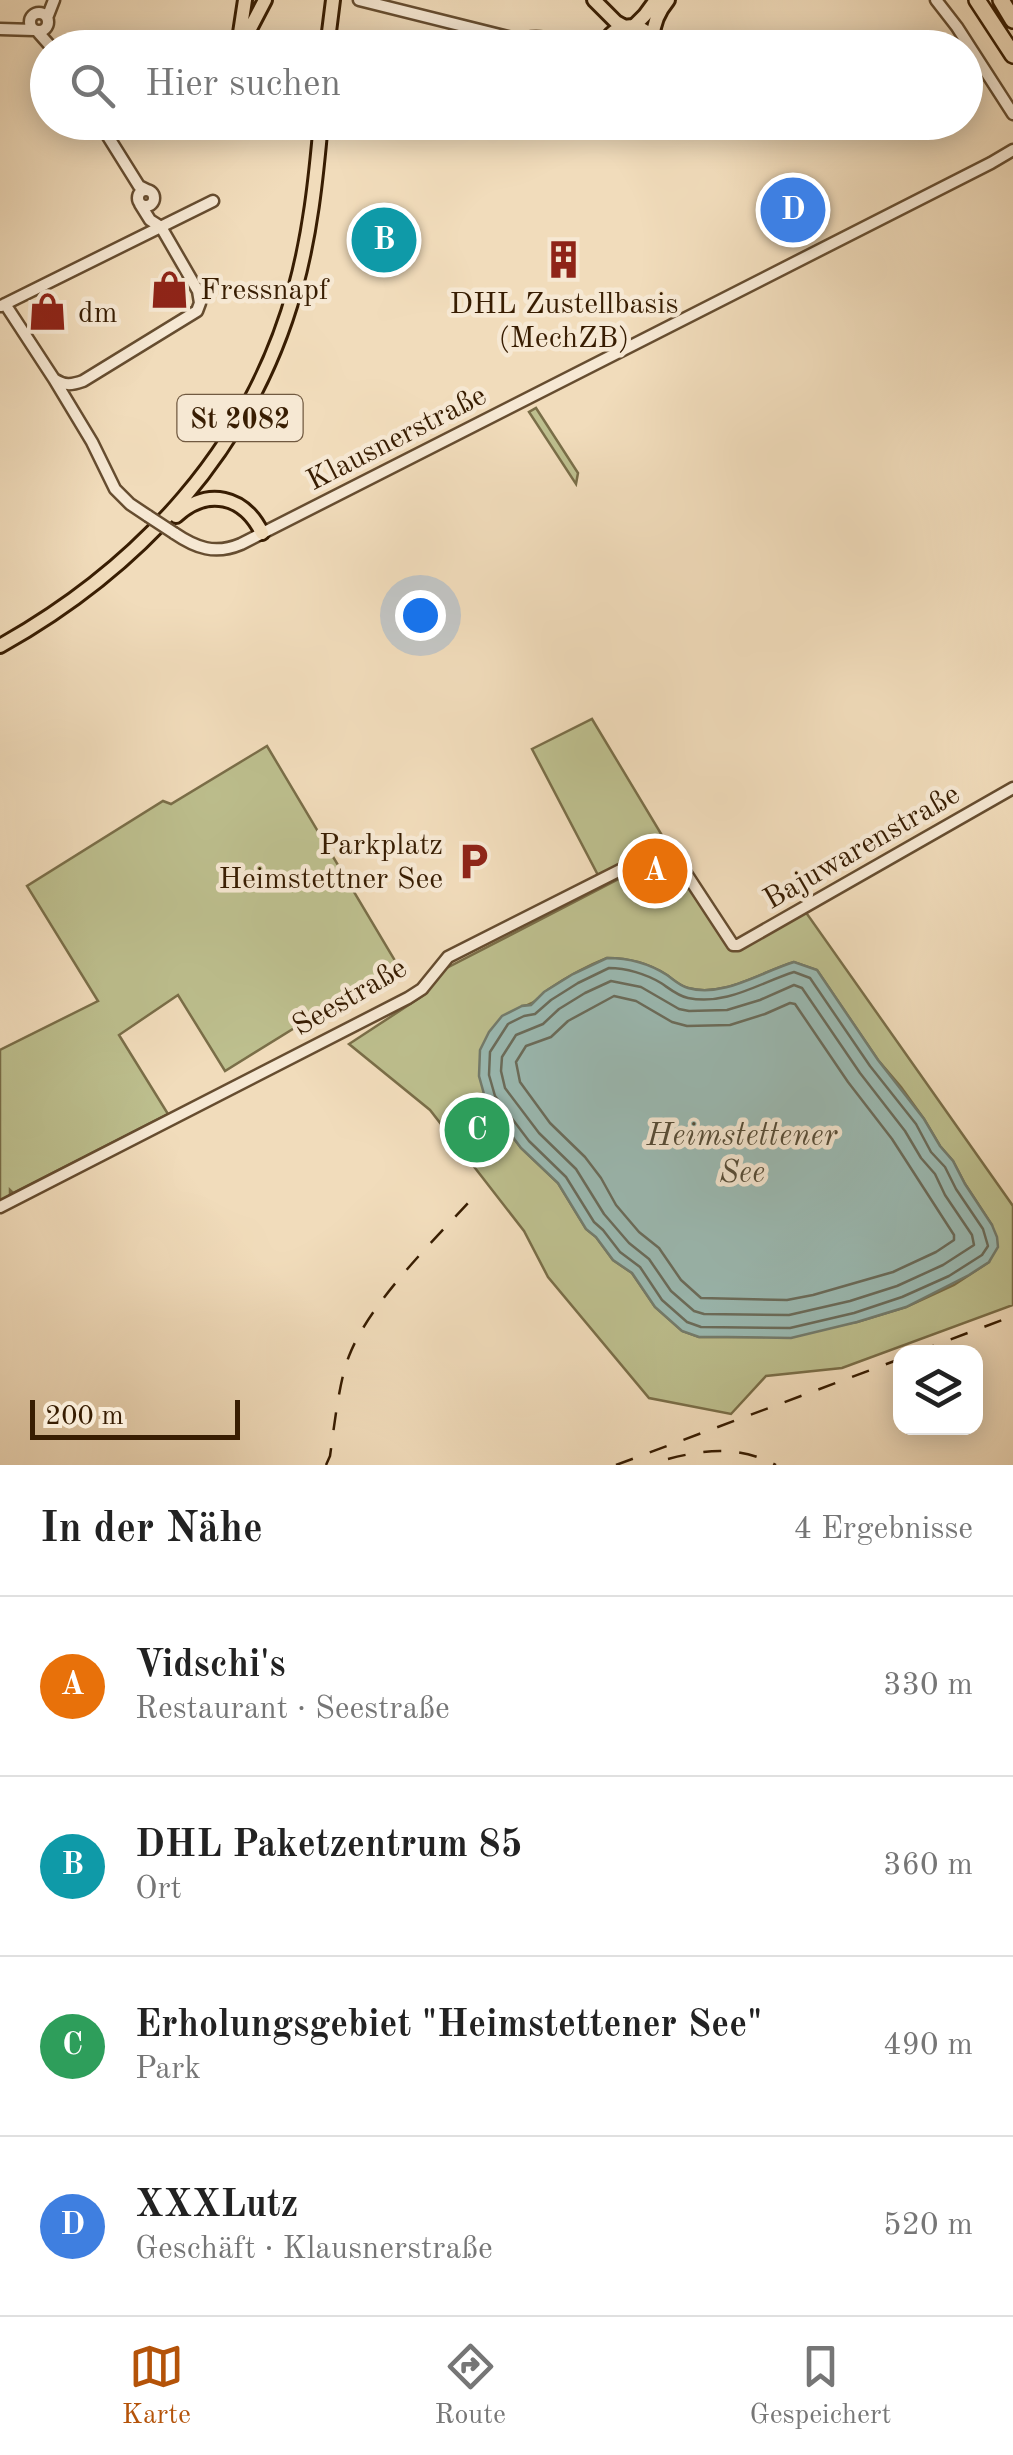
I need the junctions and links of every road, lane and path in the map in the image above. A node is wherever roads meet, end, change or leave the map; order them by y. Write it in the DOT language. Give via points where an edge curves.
graph roads {
  1 [pos="44,0"];
  2 [pos="54,0"];
  3 [pos="245,0"];
  4 [pos="254,0"];
  5 [pos="264,0"];
  6 [pos="360,0"];
  7 [pos="656,0"];
  8 [pos="668,0"];
  9 [pos="936,0"];
  10 [pos="977,0"];
  11 [pos="1001,0"];
  12 [pos="333,1"];
  13 [pos="596,2"];
  14 [pos="1013,20"];
  15 [pos="39,23"];
  16 [pos="629,26"];
  17 [pos="1,29"];
  18 [pos="43,30"];
  19 [pos="240,30"];
  20 [pos="246,30"];
  21 [pos="249,30"];
  22 [pos="328,30"];
  23 [pos="485,30"];
  24 [pos="601,30"];
  25 [pos="623,30"];
  26 [pos="644,30"];
  27 [pos="653,30"];
  28 [pos="959,30"];
  29 [pos="1013,55"];
  30 [pos="983,67"];
  31 [pos="1013,114"];
  32 [pos="110,140"];
  33 [pos="319,140"];
  34 [pos="1013,150"];
  35 [pos="213,201"];
  36 [pos="160,227"];
  37 [pos="2,306"];
  38 [pos="54,379"];
  39 [pos="71,384"];
  40 [pos="72,409"];
  41 [pos="262,533"];
  42 [pos="136,548"];
  43 [pos="0,646"];
  44 [pos="1013,788"];
  45 [pos="733,945"];
  46 [pos="0,1207"];
  1 -- 15 [label="street"];
  2 -- 15 [label="street"];
  3 -- 19 [label="main road"];
  4 -- 20 [label="main road"];
  5 -- 21 [label="main road"];
  6 -- 23 [label="street"];
  7 -- 16 [label="main road"];
  8 -- 27 [label="main road"];
  9 -- 28 [label="street"];
  10 -- 29 [label="highway"];
  11 -- 14 [label="highway"];
  12 -- 22 [label="main road"];
  13 -- 16 [label="main road"];
  13 -- 24 [label="main road"];
  15 -- 17 [label="street"];
  15 -- 18 [label="street"];
  16 -- 25 [label="main road"];
  16 -- 26 [label="main road"];
  30 -- 31 [label="street"];
  32 -- 36 [label="street" via="144,195 150,220"];
  33 -- 42 [label="main road, St 2082" via="302,262 260,380 202,475"];
  34 -- 41 [label="street, Klausnerstraße"];
  35 -- 36 [label="street"];
  36 -- 37 [label="street"];
  36 -- 39 [label="street" via="198,291 197,311"];
  37 -- 38 [label="street"];
  38 -- 39 [label="street"];
  38 -- 40 [label="street"];
  39 -- 40 [label="street"];
  40 -- 41 [label="street, Klausnerstraße, bridge" via="116,489 174,533 214,550"];
  41 -- 42 [label="main road" via="246,509 212,498 188,506"];
  42 -- 43 [label="main road, St 2082" via="68,605"];
  44 -- 45 [label="street, Bajuwarenstraße"];
  45 -- 46 [label="street, Seestraße" via="672,852 658,850 448,958 408,998"];
}
